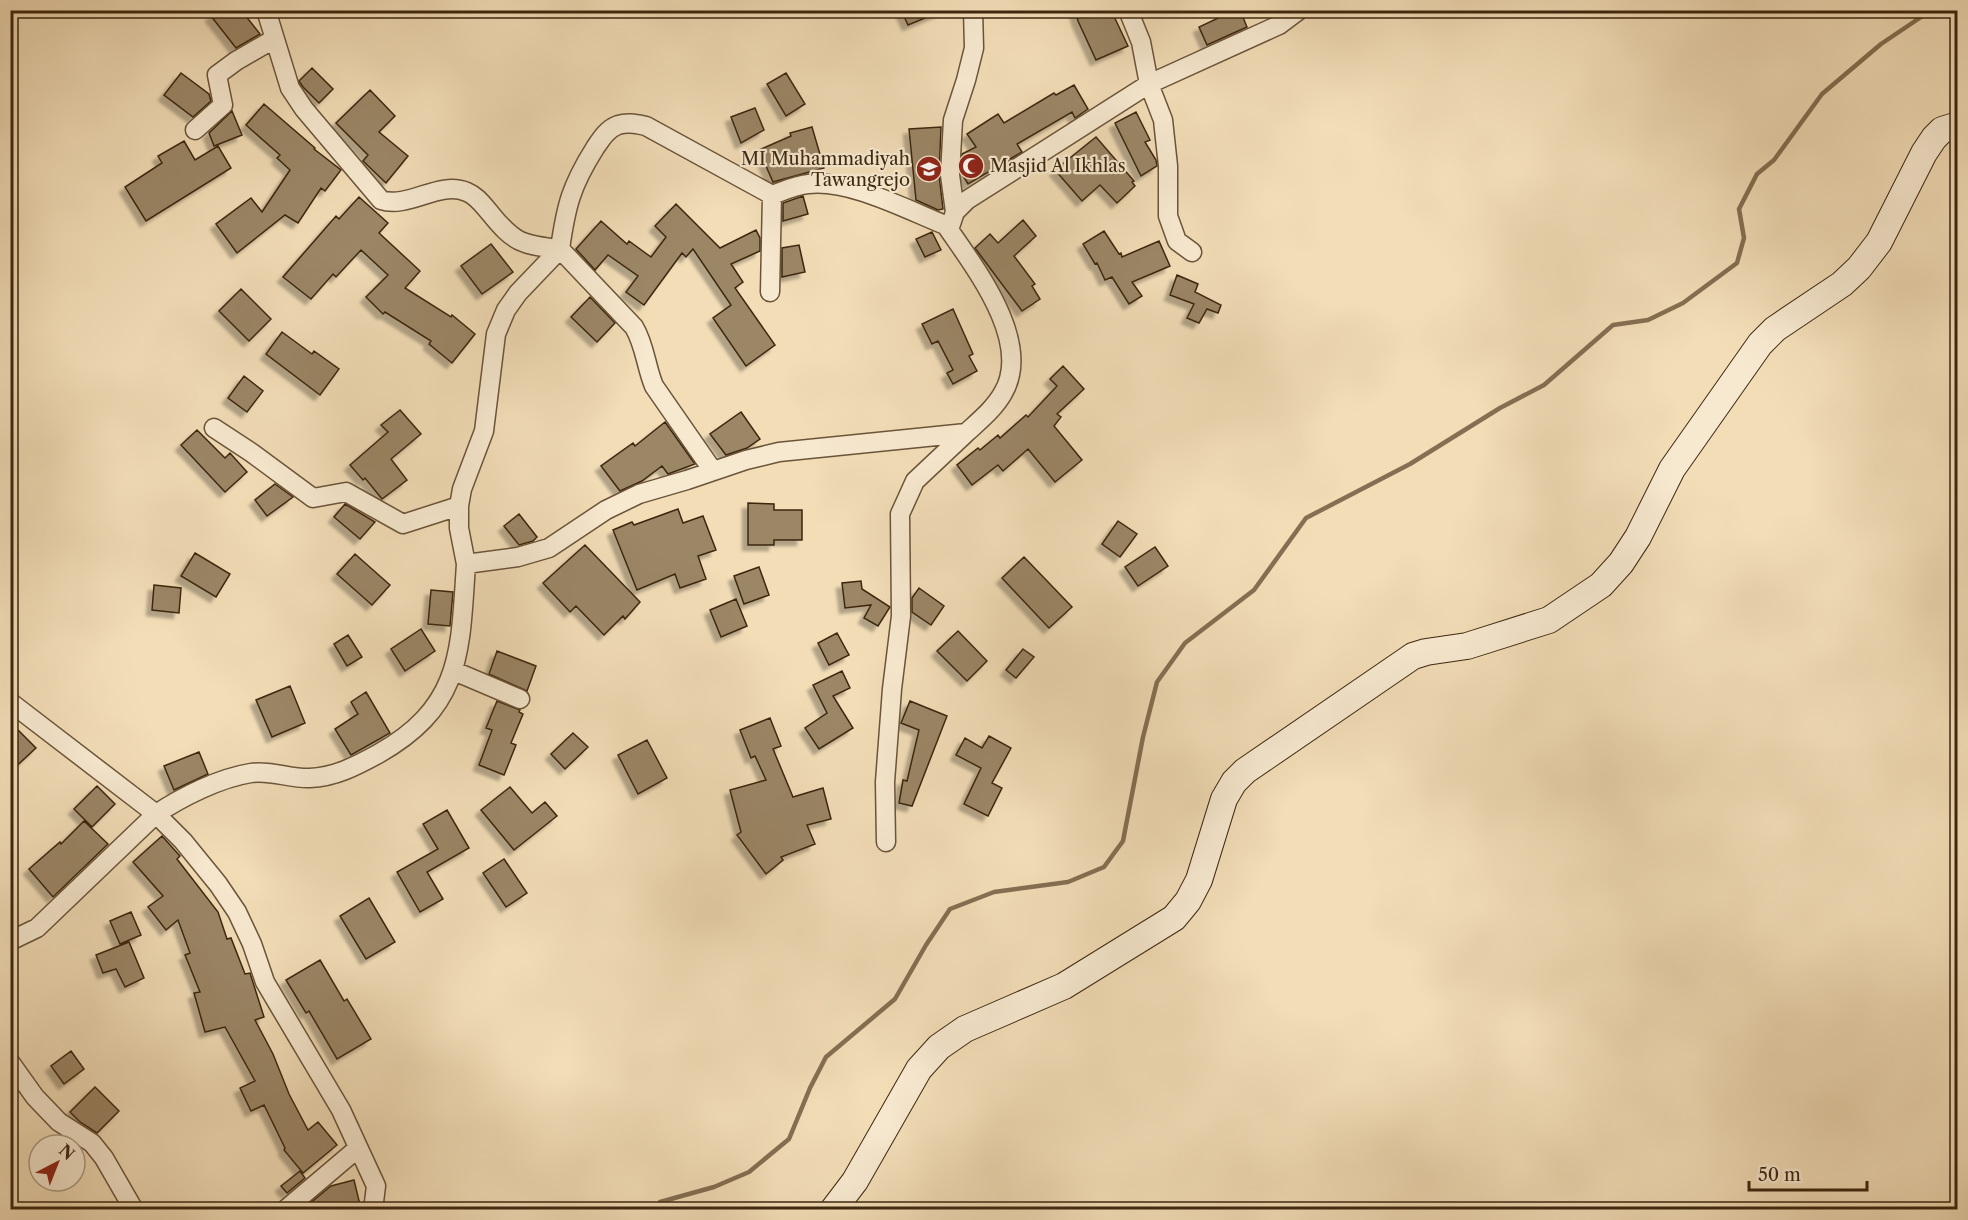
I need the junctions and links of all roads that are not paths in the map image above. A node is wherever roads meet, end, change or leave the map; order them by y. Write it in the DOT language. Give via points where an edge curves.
graph roads {
  1 [pos="266,10"];
  2 [pos="973,10"];
  3 [pos="1128,10"];
  4 [pos="1299,10"];
  5 [pos="274,39"];
  6 [pos="1149,84"];
  7 [pos="1958,125"];
  8 [pos="195,130"];
  9 [pos="772,195"];
  10 [pos="952,220"];
  11 [pos="560,249"];
  12 [pos="1192,252"];
  13 [pos="770,292"];
  14 [pos="214,428"];
  15 [pos="966,433"];
  16 [pos="713,471"];
  17 [pos="459,506"];
  18 [pos="466,564"];
  19 [pos="454,671"];
  20 [pos="520,699"];
  21 [pos="10,702"];
  22 [pos="156,814"];
  23 [pos="886,842"];
  24 [pos="13,936"];
  25 [pos="10,1062"];
  26 [pos="357,1149"];
  27 [pos="134,1209"];
  28 [pos="285,1209"];
  29 [pos="373,1209"];
  30 [pos="832,1209"];
  1 -- 5 [label="street"];
  2 -- 10 [label="street" via="974,48 953,120"];
  3 -- 6 [label="street" via="1141,42"];
  4 -- 6 [label="street" via="1279,26"];
  5 -- 8 [label="street" via="217,75 224,105"];
  5 -- 11 [label="street" via="290,88 381,200 399,201 449,189 465,191 478,198 513,239 530,246"];
  6 -- 10 [label="street" via="967,200"];
  6 -- 12 [label="street" via="1163,120 1168,216 1177,241"];
  7 -- 30 [label="main road" via="1942,130 1934,138 1878,242 1858,268 1760,344 1672,469 1638,537 1601,585 1549,620 1467,646 1413,656 1245,771 1224,799 1199,880 1174,918 1064,986 965,1029 939,1047 919,1069 855,1181"];
  9 -- 10 [label="street" via="805,184 830,183"];
  9 -- 11 [label="street" via="646,126 616,126 604,134 579,174 570,196"];
  9 -- 13 [label="street"];
  10 -- 15 [label="street" via="947,227 991,294 1004,321 1011,350 1004,392"];
  11 -- 16 [label="street" via="634,327 654,386"];
  11 -- 17 [label="street" via="512,302 496,334 484,431"];
  14 -- 17 [label="street" via="314,498 346,492 402,524"];
  15 -- 16 [label="street" via="779,452"];
  15 -- 23 [label="street" via="915,482 900,514 901,616 885,782"];
  16 -- 18 [label="street" via="639,494 606,510 549,548"];
  17 -- 18 [label="street"];
  18 -- 19 [label="street" via="461,643"];
  19 -- 20 [label="street"];
  19 -- 22 [label="street" via="445,691 422,722 354,768 308,778 251,773 213,784"];
  21 -- 22 [label="street"];
  22 -- 24 [label="street" via="37,928"];
  22 -- 26 [label="street" via="183,841 237,912 265,982 341,1110"];
  25 -- 27 [label="street" via="51,1114 92,1143"];
  26 -- 28 [label="street"];
  26 -- 29 [label="street" via="376,1186"];
}
